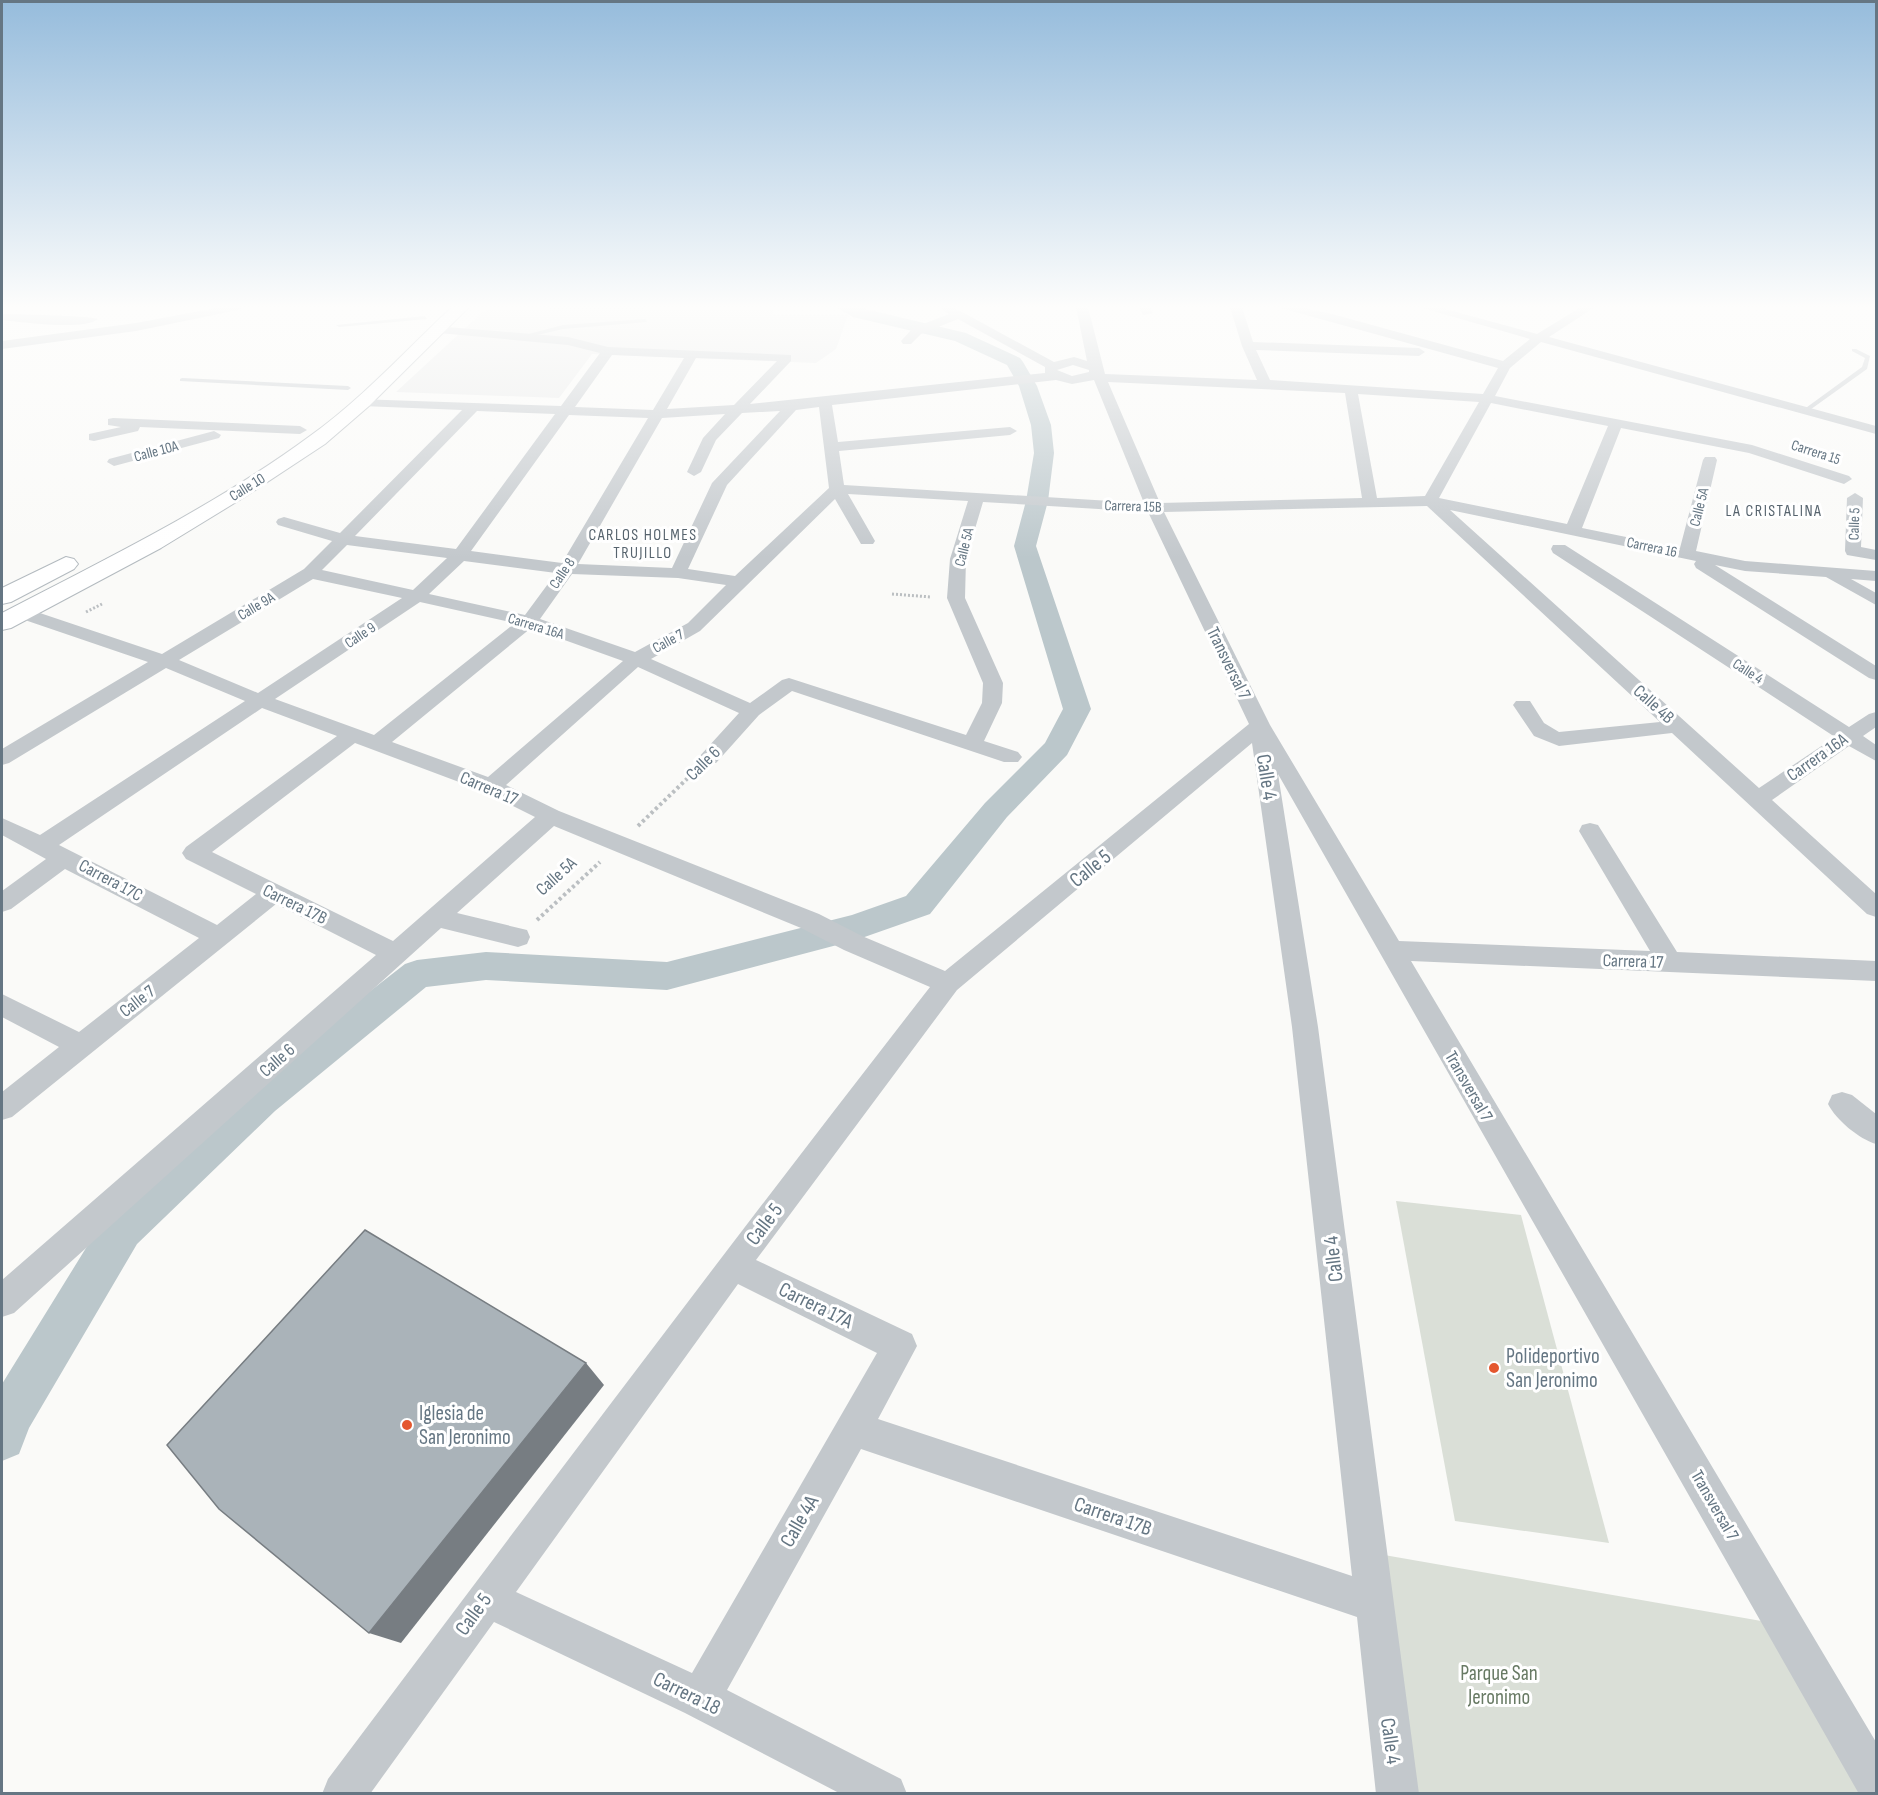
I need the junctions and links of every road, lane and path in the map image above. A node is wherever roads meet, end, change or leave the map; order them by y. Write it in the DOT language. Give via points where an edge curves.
graph roads {
  1 [pos="306,391"];
  2 [pos="360,391"];
  3 [pos="579,391"];
  4 [pos="671,391"];
  5 [pos="755,391"];
  6 [pos="929,391"];
  7 [pos="1106,391"];
  8 [pos="1351,391"];
  9 [pos="1377,391"];
  10 [pos="1490,391"];
  11 [pos="1731,391"];
  12 [pos="1833,391"];
  13 [pos="355,395"];
  14 [pos="1486,398"];
  15 [pos="1592,401"];
  16 [pos="825,402"];
  17 [pos="792,406"];
  18 [pos="473,407"];
  19 [pos="737,410"];
  20 [pos="564,411"];
  21 [pos="1804,411"];
  22 [pos="657,414"];
  23 [pos="1583,416"];
  24 [pos="1687,418"];
  25 [pos="113,422"];
  26 [pos="1616,423"];
  27 [pos="147,424"];
  28 [pos="233,429"];
  29 [pos="300,430"];
  30 [pos="1876,430"];
  31 [pos="1010,431"];
  32 [pos="1680,436"];
  33 [pos="94,437"];
  34 [pos="833,447"];
  35 [pos="1710,460"];
  36 [pos="114,462"];
  37 [pos="694,472"];
  38 [pos="1844,478"];
  39 [pos="837,489"];
  40 [pos="977,497"];
  41 [pos="1855,498"];
  42 [pos="1370,501"];
  43 [pos="1430,501"];
  44 [pos="1154,508"];
  45 [pos="284,522"];
  46 [pos="148,523"];
  47 [pos="1573,530"];
  48 [pos="345,540"];
  49 [pos="867,541"];
  50 [pos="1559,549"];
  51 [pos="461,554"];
  52 [pos="1687,554"];
  53 [pos="85,555"];
  54 [pos="1876,555"];
  55 [pos="567,568"];
  56 [pos="1825,572"];
  57 [pos="310,573"];
  58 [pos="678,573"];
  59 [pos="1876,576"];
  60 [pos="740,582"];
  61 [pos="892,594"];
  62 [pos="2,597"];
  63 [pos="416,597"];
  64 [pos="956,598"];
  65 [pos="1876,600"];
  66 [pos="12,618"];
  67 [pos="529,621"];
  68 [pos="636,659"];
  69 [pos="165,660"];
  70 [pos="1876,674"];
  71 [pos="261,702"];
  72 [pos="1523,705"];
  73 [pos="752,711"];
  74 [pos="1876,718"];
  75 [pos="1260,725"];
  76 [pos="1678,726"];
  77 [pos="352,735"];
  78 [pos="1847,735"];
  79 [pos="376,744"];
  80 [pos="972,744"];
  81 [pos="1876,754"];
  82 [pos="1011,757"];
  83 [pos="2,758"];
  84 [pos="709,758"];
  85 [pos="491,786"];
  86 [pos="1759,799"];
  87 [pos="551,816"];
  88 [pos="2,826"];
  89 [pos="1590,831"];
  90 [pos="620,844"];
  91 [pos="42,845"];
  92 [pos="65,857"];
  93 [pos="273,894"];
  94 [pos="2,903"];
  95 [pos="1876,908"];
  96 [pos="438,918"];
  97 [pos="219,937"];
  98 [pos="518,937"];
  99 [pos="1390,950"];
  100 [pos="397,954"];
  101 [pos="1670,962"];
  102 [pos="1876,971"];
  103 [pos="948,983"];
  104 [pos="2,1005"];
  105 [pos="81,1046"];
  106 [pos="1842,1104"];
  107 [pos="2,1108"];
  108 [pos="1876,1131"];
  109 [pos="733,1265"];
  110 [pos="7,1287"];
  111 [pos="900,1346"];
  112 [pos="852,1429"];
  113 [pos="485,1598"];
  114 [pos="1374,1603"];
  115 [pos="699,1698"];
  116 [pos="1876,1782"];
  117 [pos="344,1794"];
  118 [pos="886,1794"];
  119 [pos="1398,1794"];
  1 -- 13 [label="lane"];
  2 -- 13 [label="main road, Calle 10"];
  3 -- 20 [label="street, Calle 9"];
  4 -- 22 [label="street, Calle 8"];
  5 -- 19 [label="street"];
  6 -- 16 [label="street"];
  7 -- 44 [label="street, Transversal 7"];
  8 -- 42 [label="street"];
  9 -- 14 [label="street, Carrera 15"];
  10 -- 14 [label="street"];
  11 -- 21 [label="street"];
  12 -- 21 [label="lane"];
  13 -- 18 [label="street"];
  13 -- 29 [label="main road, Calle 10"];
  13 -- 66 [label="main road, Calle 10" via="318,440 239,492"];
  14 -- 23 [label="street, Carrera 15"];
  14 -- 43 [label="street"];
  15 -- 23 [label="street"];
  16 -- 17 [label="street"];
  16 -- 34 [label="street"];
  17 -- 19 [label="street"];
  17 -- 58 [label="street" via="720,483"];
  18 -- 20 [label="street"];
  18 -- 48 [label="street, Calle 9A"];
  19 -- 22 [label="street"];
  19 -- 37 [label="street" via="710,438"];
  20 -- 22 [label="street"];
  20 -- 51 [label="street, Calle 9"];
  21 -- 30 [label="street"];
  22 -- 55 [label="street, Calle 8"];
  23 -- 26 [label="street, Carrera 15"];
  24 -- 32 [label="street"];
  25 -- 27 [label="street"];
  26 -- 32 [label="street, Carrera 15"];
  26 -- 47 [label="street"];
  27 -- 28 [label="street"];
  27 -- 33 [label="street"];
  28 -- 29 [label="street"];
  28 -- 36 [label="street, Calle 10A"];
  29 -- 46 [label="main road, Calle 10" via="255,462"];
  31 -- 34 [label="street"];
  32 -- 38 [label="street, Carrera 15" via="1752,449"];
  34 -- 39 [label="street"];
  35 -- 52 [label="street, Calle 5A"];
  39 -- 40 [label="street, Carrera 15B"];
  39 -- 49 [label="street"];
  39 -- 60 [label="street, Calle 7"];
  40 -- 44 [label="street, Carrera 15B"];
  40 -- 64 [label="street, Calle 5A" via="958,559"];
  41 -- 54 [label="street, Calle 5" via="1853,551"];
  42 -- 43 [label="street, Carrera 15B"];
  42 -- 44 [label="street, Carrera 15B"];
  43 -- 47 [label="street, Carrera 16"];
  43 -- 76 [label="street, Calle 4B"];
  44 -- 75 [label="street, Transversal 7"];
  45 -- 48 [label="street"];
  47 -- 52 [label="street, Carrera 16"];
  48 -- 51 [label="street"];
  48 -- 57 [label="street, Calle 9A"];
  50 -- 78 [label="street, Calle 4"];
  51 -- 55 [label="street"];
  51 -- 63 [label="street, Calle 9"];
  52 -- 56 [label="street, Carrera 16" via="1745,566"];
  52 -- 70 [label="street"];
  53 -- 62 [label="main road"];
  55 -- 58 [label="street"];
  55 -- 67 [label="street, Calle 8"];
  56 -- 59 [label="street, Carrera 16"];
  56 -- 65 [label="street"];
  57 -- 63 [label="street, Carrera 16A"];
  57 -- 69 [label="street, Calle 9A"];
  58 -- 60 [label="street"];
  60 -- 68 [label="street, Calle 7" via="694,627"];
  61 -- 64 [label="path"];
  63 -- 67 [label="street, Carrera 16A"];
  63 -- 71 [label="street, Calle 9"];
  64 -- 80 [label="street" via="993,683 992,704"];
  66 -- 69 [label="street, Carrera 17"];
  67 -- 68 [label="street, Carrera 16A"];
  67 -- 79 [label="street, Calle 8"];
  68 -- 73 [label="street, Carrera 16A"];
  68 -- 85 [label="street, Calle 7"];
  69 -- 71 [label="street, Carrera 17"];
  69 -- 83 [label="street, Calle 9A"];
  71 -- 77 [label="street, Carrera 17"];
  71 -- 91 [label="street, Calle 9"];
  72 -- 76 [label="street" via="1548,738"];
  73 -- 80 [label="street, Calle 6" via="789,684"];
  73 -- 84 [label="street, Calle 6"];
  74 -- 78 [label="street, Carrera 16A"];
  75 -- 99 [label="street, Transversal 7"];
  75 -- 103 [label="street, Calle 5"];
  75 -- 114 [label="street, Calle 4" via="1305,1028"];
  76 -- 86 [label="street, Calle 4B"];
  77 -- 79 [label="street, Carrera 17"];
  77 -- 93 [label="street, Carrera 17B" via="194,853"];
  78 -- 81 [label="street, Calle 4"];
  78 -- 86 [label="street, Carrera 16A"];
  79 -- 85 [label="street, Carrera 17"];
  80 -- 82 [label="street"];
  84 -- 90 [label="path, Calle 6"];
  85 -- 87 [label="street, Carrera 17"];
  86 -- 95 [label="street, Calle 4B"];
  87 -- 90 [label="street, Carrera 17"];
  87 -- 96 [label="street, Calle 6"];
  88 -- 91 [label="street, Carrera 17C"];
  89 -- 101 [label="street"];
  90 -- 98 [label="path, Calle 5A"];
  90 -- 103 [label="street, Carrera 17" via="810,921"];
  91 -- 92 [label="street, Carrera 17C"];
  92 -- 94 [label="street"];
  92 -- 97 [label="street, Carrera 17C"];
  93 -- 97 [label="street, Calle 7"];
  93 -- 100 [label="street, Carrera 17B"];
  96 -- 98 [label="street"];
  96 -- 100 [label="street, Calle 6"];
  97 -- 105 [label="street, Calle 7"];
  99 -- 101 [label="street, Carrera 17"];
  99 -- 116 [label="street, Transversal 7"];
  100 -- 110 [label="street, Calle 6"];
  101 -- 102 [label="street, Carrera 17"];
  103 -- 109 [label="street, Calle 5"];
  104 -- 105 [label="street"];
  105 -- 107 [label="street, Calle 7"];
  106 -- 108 [label="street"];
  109 -- 111 [label="street, Carrera 17A"];
  109 -- 113 [label="street, Calle 5"];
  111 -- 112 [label="street, Calle 4A"];
  112 -- 114 [label="street, Carrera 17B"];
  112 -- 115 [label="street, Calle 4A"];
  113 -- 115 [label="street, Carrera 18"];
  113 -- 117 [label="street, Calle 5"];
  114 -- 119 [label="street, Calle 4"];
  115 -- 118 [label="street, Carrera 18"];
}
